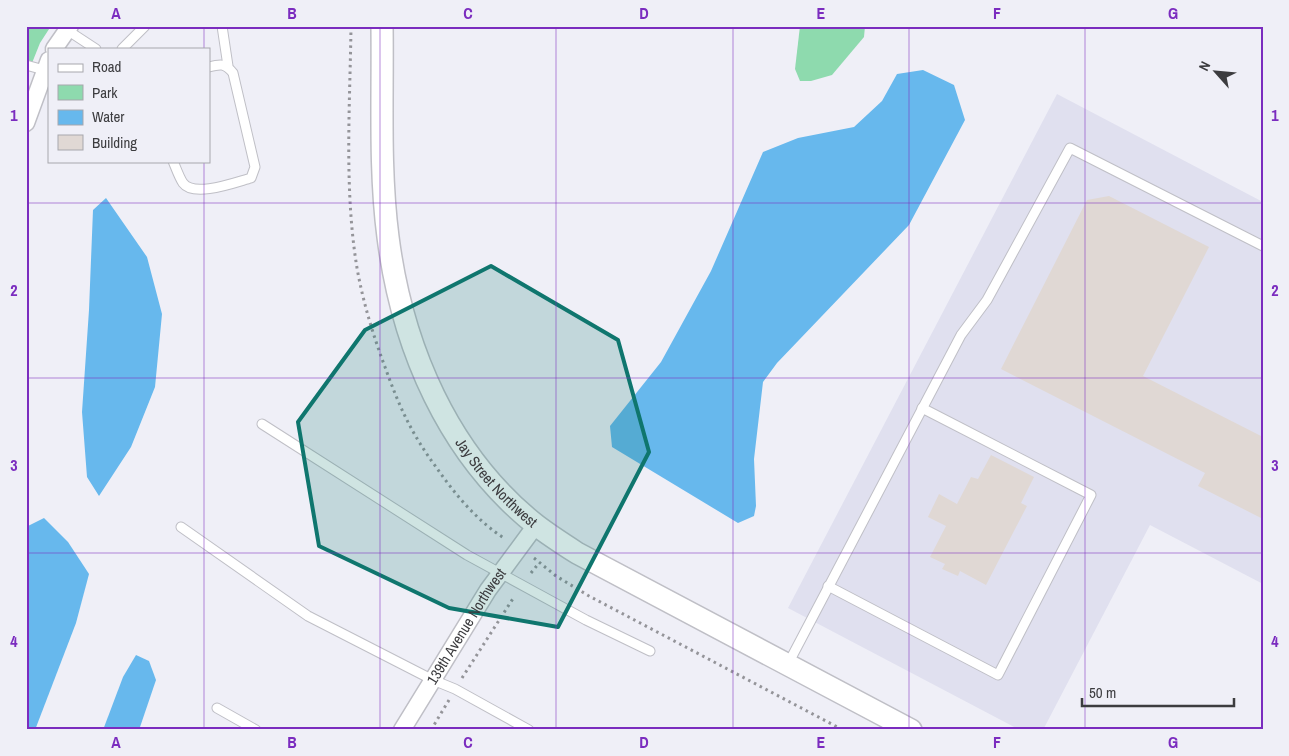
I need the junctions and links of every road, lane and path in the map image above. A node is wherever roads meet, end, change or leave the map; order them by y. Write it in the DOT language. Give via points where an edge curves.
graph roads {
  1 [pos="145,26"];
  2 [pos="222,26"];
  3 [pos="382,26"];
  4 [pos="68,28"];
  5 [pos="55,48"];
  6 [pos="95,48"];
  7 [pos="123,48"];
  8 [pos="26,65"];
  9 [pos="47,65"];
  10 [pos="228,66"];
  11 [pos="210,67"];
  12 [pos="26,123"];
  13 [pos="173,162"];
  14 [pos="1263,246"];
  15 [pos="922,408"];
  16 [pos="262,424"];
  17 [pos="536,525"];
  18 [pos="181,527"];
  19 [pos="500,573"];
  20 [pos="523,585"];
  21 [pos="828,586"];
  22 [pos="650,651"];
  23 [pos="788,664"];
  24 [pos="433,680"];
  25 [pos="455,689"];
  26 [pos="217,708"];
  27 [pos="256,730"];
  28 [pos="402,730"];
  29 [pos="431,730"];
  30 [pos="529,730"];
  31 [pos="843,730"];
  32 [pos="911,730"];
  1 -- 7 [label="lane"];
  2 -- 10 [label="lane"];
  3 -- 17 [label="street, Jay Street Northwest" via="384,194 388,237 404,324 436,401 466,451 503,494"];
  4 -- 5 [label="street"];
  4 -- 6 [label="lane"];
  8 -- 9 [label="lane"];
  9 -- 12 [label="street"];
  10 -- 11 [label="lane"];
  10 -- 13 [label="lane" via="233,73 255,167 251,178 193,190 184,185"];
  14 -- 15 [label="lane" via="1070,148 987,300 961,335"];
  15 -- 21 [label="lane"];
  15 -- 21 [label="lane" via="1091,495 998,675"];
  16 -- 19 [label="lane"];
  17 -- 19 [label="street, 139th Avenue Northwest"];
  17 -- 23 [label="street, Jay Street Northwest" via="577,553"];
  18 -- 24 [label="lane" via="308,616"];
  19 -- 20 [label="lane"];
  19 -- 24 [label="street, 139th Avenue Northwest"];
  20 -- 22 [label="lane"];
  20 -- 25 [label="path"];
  20 -- 31 [label="path" via="539,563 588,596"];
  21 -- 23 [label="lane"];
  23 -- 32 [label="street, Jay Street Northwest"];
  24 -- 25 [label="lane"];
  24 -- 28 [label="street, 139th Avenue Northwest"];
  25 -- 29 [label="path"];
  25 -- 30 [label="lane"];
  26 -- 27 [label="lane"];
}
